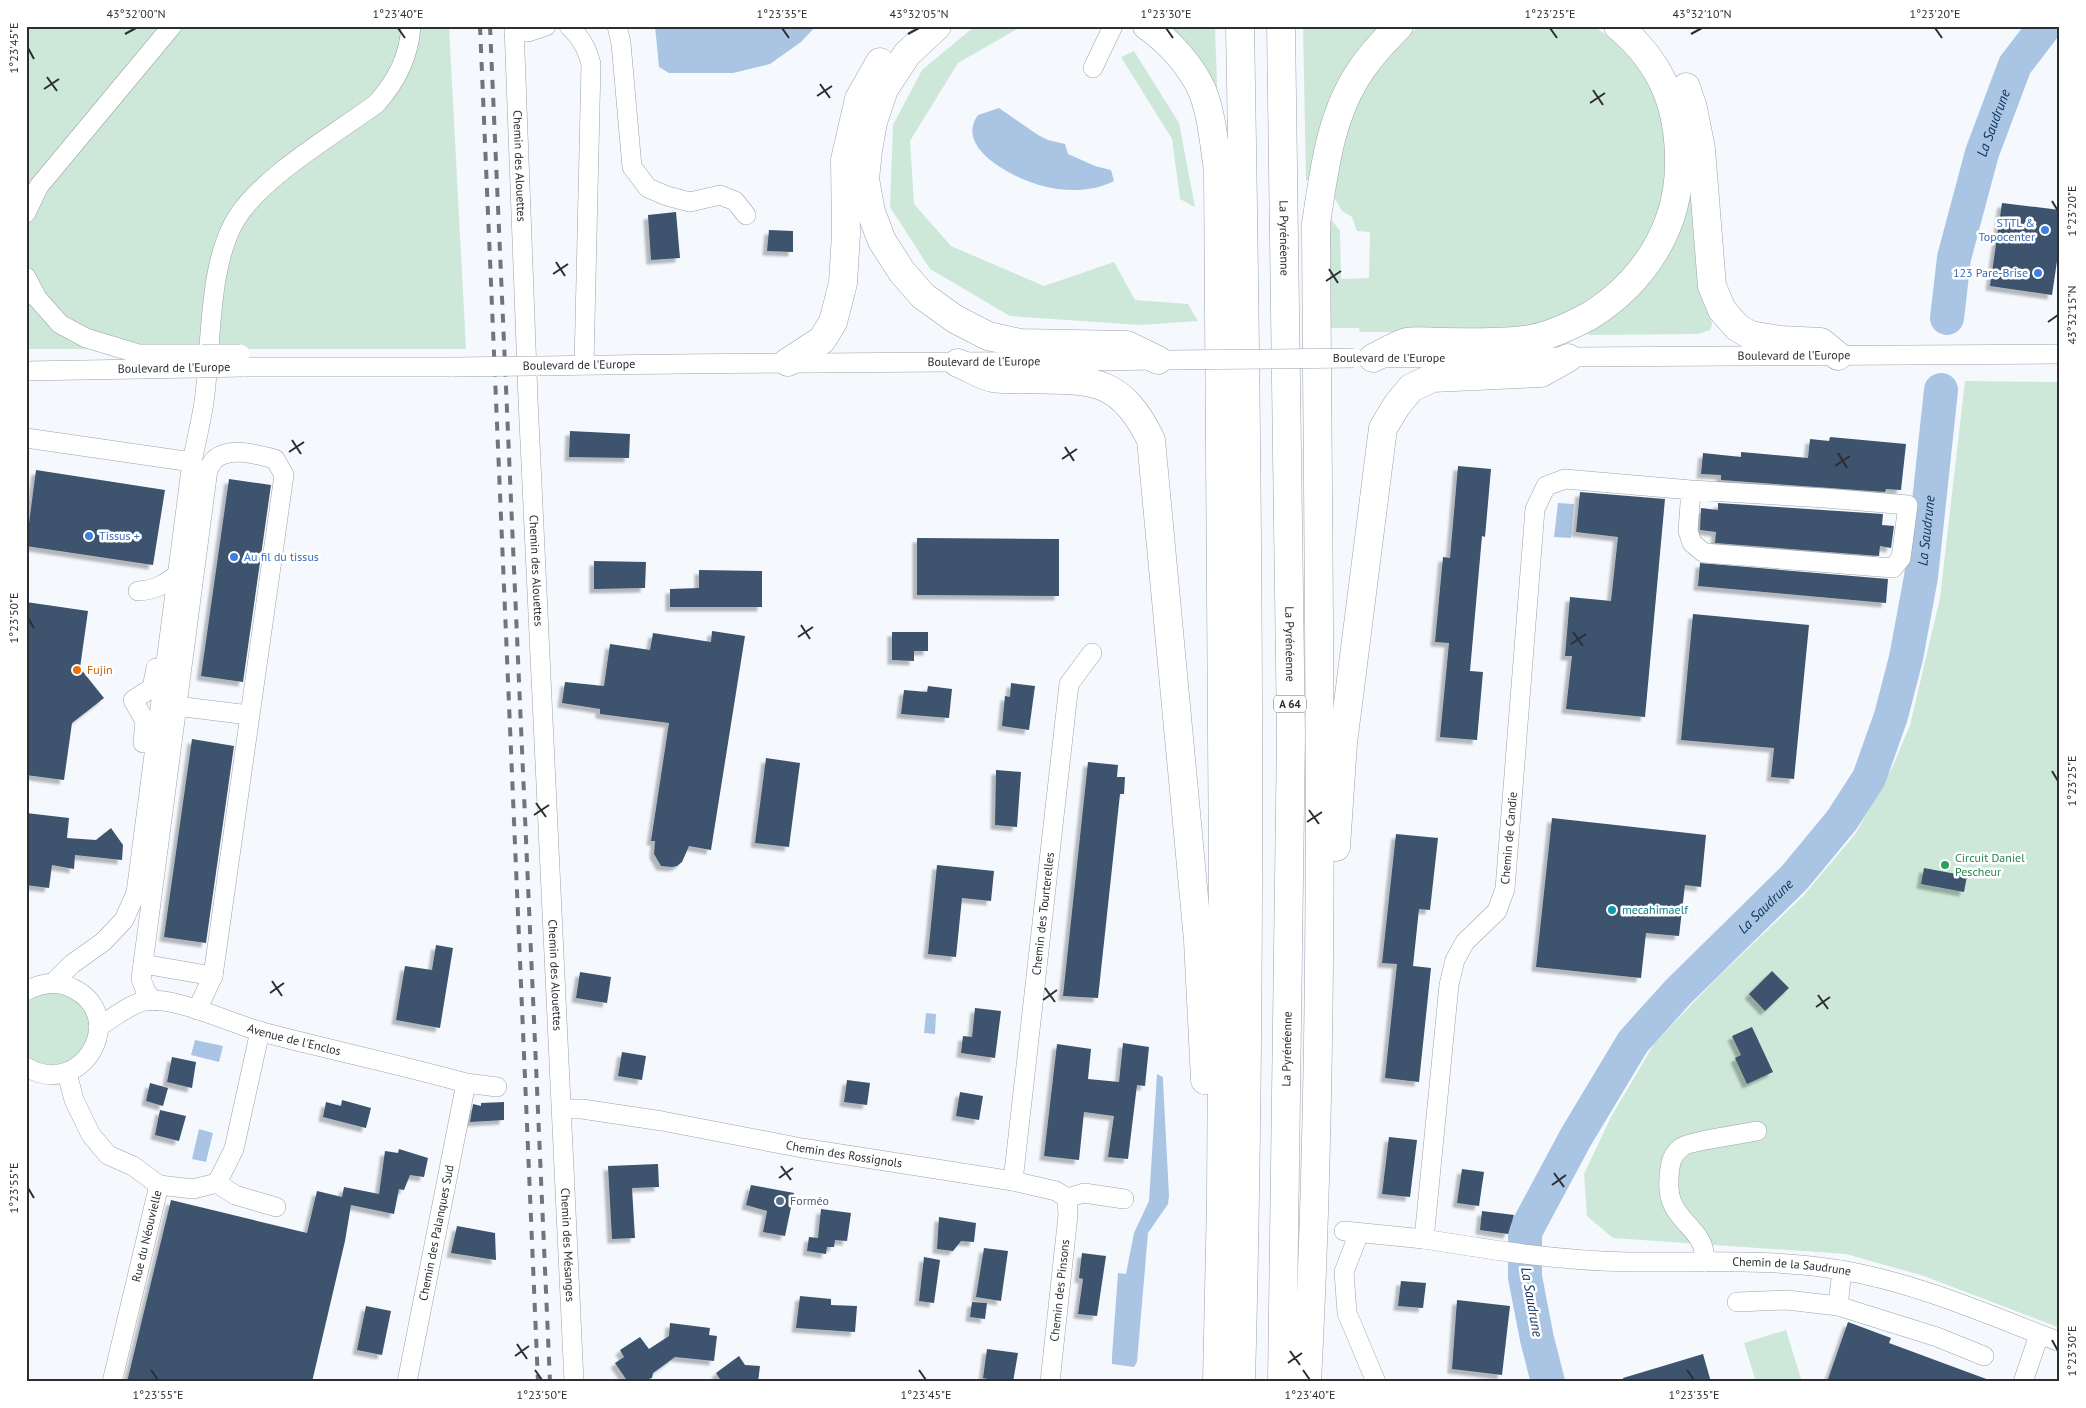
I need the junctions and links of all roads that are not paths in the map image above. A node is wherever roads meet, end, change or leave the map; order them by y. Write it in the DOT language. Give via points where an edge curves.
graph roads {
  1 [pos="172,26"];
  2 [pos="411,26"];
  3 [pos="546,26"];
  4 [pos="617,26"];
  5 [pos="910,26"];
  6 [pos="937,26"];
  7 [pos="1113,26"];
  8 [pos="1147,26"];
  9 [pos="1240,26"];
  10 [pos="1281,26"];
  11 [pos="1399,26"];
  12 [pos="1618,26"];
  13 [pos="1644,26"];
  14 [pos="570,27"];
  15 [pos="514,29"];
  16 [pos="1094,68"];
  17 [pos="26,213"];
  18 [pos="746,215"];
  19 [pos="26,277"];
  20 [pos="2060,354"];
  21 [pos="1838,356"];
  22 [pos="1363,358"];
  23 [pos="1568,358"];
  24 [pos="1163,360"];
  25 [pos="200,361"];
  26 [pos="788,362"];
  27 [pos="958,363"];
  28 [pos="584,365"];
  29 [pos="26,370"];
  30 [pos="26,438"];
  31 [pos="192,462"];
  32 [pos="1691,490"];
  33 [pos="179,572"];
  34 [pos="138,590"];
  35 [pos="168,641"];
  36 [pos="1092,653"];
  37 [pos="176,706"];
  38 [pos="250,715"];
  39 [pos="148,788"];
  40 [pos="1320,946"];
  41 [pos="143,964"];
  42 [pos="212,976"];
  43 [pos="54,983"];
  44 [pos="26,990"];
  45 [pos="154,1001"];
  46 [pos="196,1010"];
  47 [pos="98,1027"];
  48 [pos="260,1031"];
  49 [pos="26,1067"];
  50 [pos="67,1073"];
  51 [pos="466,1083"];
  52 [pos="497,1087"];
  53 [pos="563,1109"];
  54 [pos="1757,1131"];
  55 [pos="1012,1181"];
  56 [pos="217,1182"];
  57 [pos="159,1185"];
  58 [pos="1067,1198"];
  59 [pos="1124,1199"];
  60 [pos="1221,1200"];
  61 [pos="276,1208"];
  62 [pos="1424,1239"];
  63 [pos="1705,1262"];
  64 [pos="1842,1270"];
  65 [pos="1737,1302"];
  66 [pos="1838,1306"];
  67 [pos="2039,1335"];
  68 [pos="2060,1342"];
  69 [pos="1984,1356"];
  70 [pos="112,1382"];
  71 [pos="407,1382"];
  72 [pos="574,1382"];
  73 [pos="1050,1382"];
  74 [pos="1217,1382"];
  75 [pos="1241,1382"];
  76 [pos="1282,1382"];
  77 [pos="1307,1382"];
  78 [pos="1376,1382"];
  79 [pos="2023,1382"];
  1 -- 17 [label="street" via="38,186"];
  2 -- 31 [label="street" via="405,59 389,91 267,184 238,216 227,235 220,256 204,402"];
  3 -- 14 [label="street, Chemin des Alouettes"];
  3 -- 15 [label="street, Chemin des Alouettes" via="528,32"];
  4 -- 18 [label="street" via="632,167 648,188 690,202 720,195 735,202"];
  5 -- 26 [label="highway" via="882,58 859,99 845,160 843,283 833,322 822,340"];
  6 -- 24 [label="highway" via="907,54 884,89 868,150 865,179 870,212 897,265 923,296 955,319 988,336 1020,343 1127,345"];
  7 -- 16 [label="street"];
  8 -- 60 [label="highway" via="1182,60 1202,90 1218,170 1223,856"];
  9 -- 75 [label="highway" via="1247,731 1245,1229"];
  10 -- 76 [label="highway, La Pyrénéenne / A 64" via="1291,725"];
  11 -- 40 [label="highway" via="1361,70 1337,116 1324,168 1316,224"];
  12 -- 22 [label="highway" via="1652,60 1667,87 1676,117 1680,148 1677,185 1663,234 1648,264 1628,287 1603,307 1572,326 1533,339 1407,342"];
  13 -- 21 [label="highway" via="1669,54 1693,108 1701,149 1712,286 1722,310 1737,327 1750,335 1821,342"];
  14 -- 28 [label="street, Chemin des Alouettes" via="580,36 590,64"];
  15 -- 53 [label="street, Chemin des Alouettes" via="528,399"];
  19 -- 25 [label="street" via="37,298 60,324 86,338 139,354"];
  20 -- 21 [label="street, Boulevard de l'Europe"];
  21 -- 23 [label="street, Boulevard de l'Europe"];
  22 -- 23 [label="street, Boulevard de l'Europe"];
  22 -- 24 [label="street, Boulevard de l'Europe, bridge"];
  23 -- 40 [label="highway" via="1541,374 1432,378 1411,388 1383,428 1343,743 1331,920"];
  24 -- 27 [label="street, Boulevard de l'Europe"];
  25 -- 28 [label="street, Boulevard de l'Europe, bridge" via="242,361 272,367"];
  25 -- 29 [label="street, Boulevard de l'Europe"];
  26 -- 27 [label="street, Boulevard de l'Europe"];
  26 -- 28 [label="street, Boulevard de l'Europe"];
  27 -- 60 [label="highway" via="993,378 1088,381 1109,388 1128,403 1151,440 1198,940 1209,1172"];
  30 -- 31 [label="street"];
  31 -- 33 [label="street"];
  32 -- 32 [label="street" via="1688,531 1692,543 1704,553 1893,568 1902,558 1908,505"];
  32 -- 62 [label="street, Chemin de Candie" via="1565,479 1546,486 1535,508 1505,889 1497,911 1465,942 1453,968"];
  33 -- 34 [label="street" via="169,582 152,590"];
  33 -- 35 [label="street"];
  35 -- 39 [label="street"];
  35 -- 39 [label="street" via="158,651 152,688 132,700 145,721 140,771"];
  36 -- 55 [label="street, Chemin des Tourterelles" via="1069,684"];
  37 -- 38 [label="street"];
  37 -- 38 [label="street" via="208,469 216,459 227,454 250,453 276,459 284,475"];
  37 -- 41 [label="street"];
  38 -- 42 [label="street"];
  39 -- 43 [label="street" via="136,893 124,920"];
  40 -- 77 [label="highway" via="1314,1241"];
  41 -- 42 [label="street"];
  41 -- 45 [label="street" via="141,979"];
  42 -- 46 [label="street"];
  43 -- 44 [label="street"];
  43 -- 47 [label="street" via="67,985 85,997 96,1014"];
  45 -- 46 [label="street, Avenue de l'Enclos"];
  45 -- 47 [label="street, Avenue de l'Enclos" via="144,1001"];
  46 -- 48 [label="street, Avenue de l'Enclos"];
  47 -- 50 [label="street" via="97,1042 90,1055"];
  48 -- 51 [label="street, Avenue de l'Enclos"];
  48 -- 56 [label="street" via="234,1149"];
  49 -- 50 [label="street" via="40,1074"];
  50 -- 57 [label="street" via="74,1100 91,1135 108,1155 133,1166"];
  51 -- 52 [label="street, Avenue de l'Enclos"];
  51 -- 71 [label="street, Chemin des Palanques Sud"];
  53 -- 55 [label="street, Chemin des Rossignols" via="662,1121 802,1148"];
  53 -- 72 [label="street, Chemin des Mésanges"];
  54 -- 63 [label="street" via="1683,1145 1670,1160 1668,1192 1675,1209 1702,1242"];
  55 -- 58 [label="street, Chemin des Rossignols" via="1056,1191"];
  56 -- 57 [label="street, Rue du Néouvielle" via="194,1189"];
  56 -- 61 [label="street" via="235,1195"];
  57 -- 70 [label="street, Rue du Néouvielle"];
  58 -- 59 [label="street" via="1084,1193"];
  58 -- 73 [label="street, Chemin des Pinsons" via="1068,1215"];
  60 -- 74 [label="highway"];
  62 -- 63 [label="street, Chemin de la Saudrune" via="1534,1256 1628,1262"];
  62 -- 78 [label="street" via="1352,1232 1344,1272 1346,1313"];
  63 -- 64 [label="street, Chemin de la Saudrune" via="1775,1262"];
  64 -- 66 [label="street"];
  64 -- 67 [label="street, Chemin de la Saudrune" via="1907,1286"];
  65 -- 66 [label="street" via="1787,1300"];
  66 -- 69 [label="street" via="1938,1336"];
  67 -- 68 [label="street, Chemin de la Saudrune"];
  67 -- 79 [label="street"];
}
